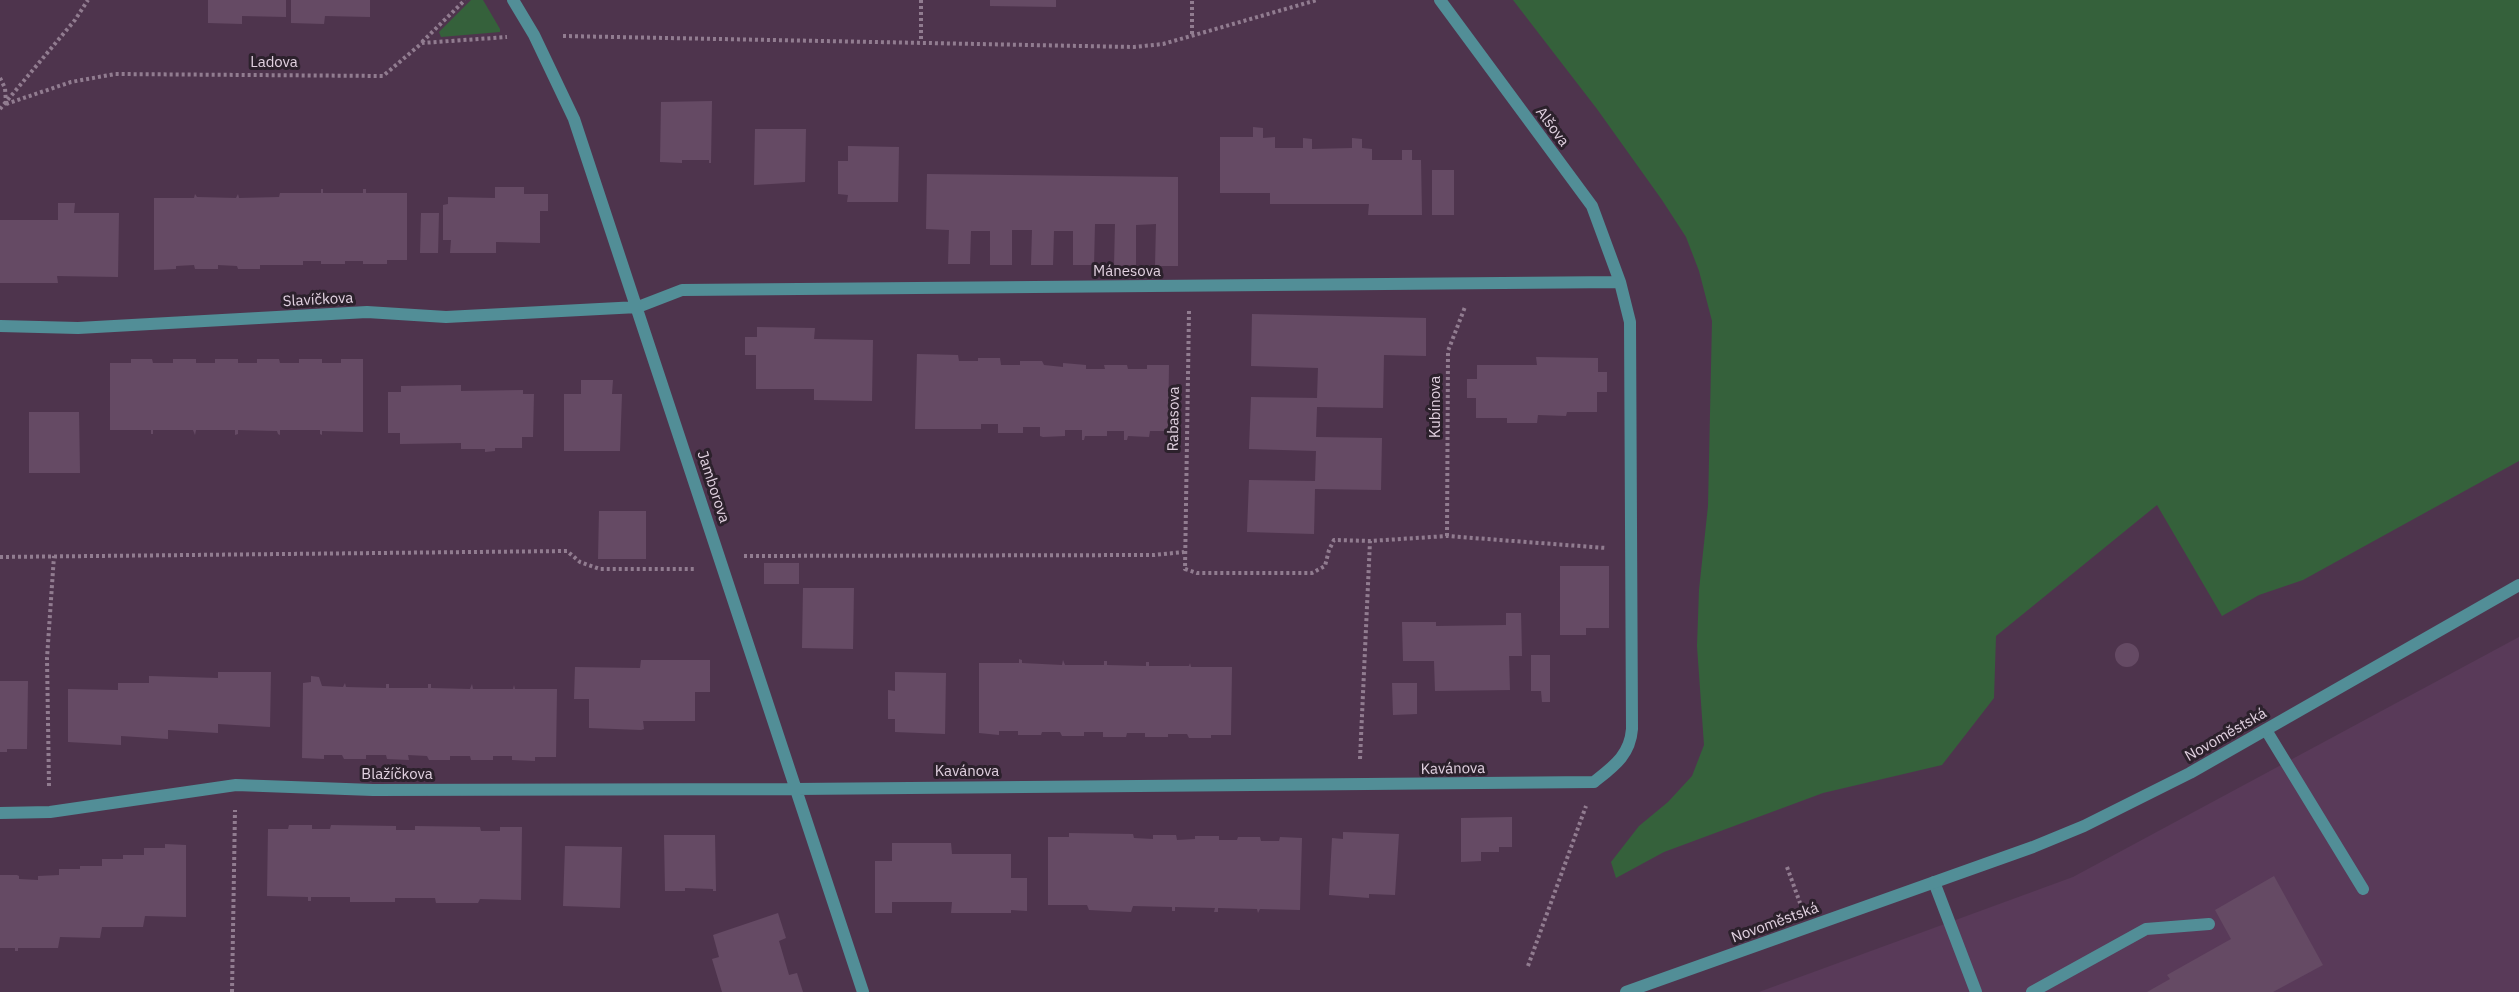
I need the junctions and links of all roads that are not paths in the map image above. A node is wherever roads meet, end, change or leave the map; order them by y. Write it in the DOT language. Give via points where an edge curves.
graph roads {
  1 [pos="513,0"];
  2 [pos="1440,0"];
  3 [pos="1620,282"];
  4 [pos="638,307"];
  5 [pos="0,326"];
  6 [pos="2519,585"];
  7 [pos="2266,730"];
  8 [pos="796,789"];
  9 [pos="0,813"];
  10 [pos="1934,882"];
  11 [pos="2363,889"];
  12 [pos="2209,924"];
  13 [pos="863,992"];
  14 [pos="1626,992"];
  15 [pos="1976,992"];
  16 [pos="2032,992"];
  1 -- 4 [label="street, Jamborova" via="574,119"];
  2 -- 3 [label="street, Alšova" via="1592,206"];
  3 -- 4 [label="street, Mánesova" via="682,290"];
  3 -- 8 [label="street, Kavánova" via="1630,322 1630,745 1613,767 1594,782"];
  4 -- 5 [label="street, Slavíčkova" via="446,317 367,312 78,328"];
  4 -- 8 [label="street, Jamborova"];
  6 -- 7 [label="street, Novoměstská"];
  7 -- 10 [label="street, Novoměstská" via="2084,826"];
  7 -- 11 [label="street"];
  8 -- 9 [label="street, Blažíčkova" via="373,790 236,785 50,812"];
  8 -- 13 [label="street, Jamborova"];
  10 -- 14 [label="street, Novoměstská"];
  10 -- 15 [label="street"];
  12 -- 16 [label="street" via="2146,930"];
}
